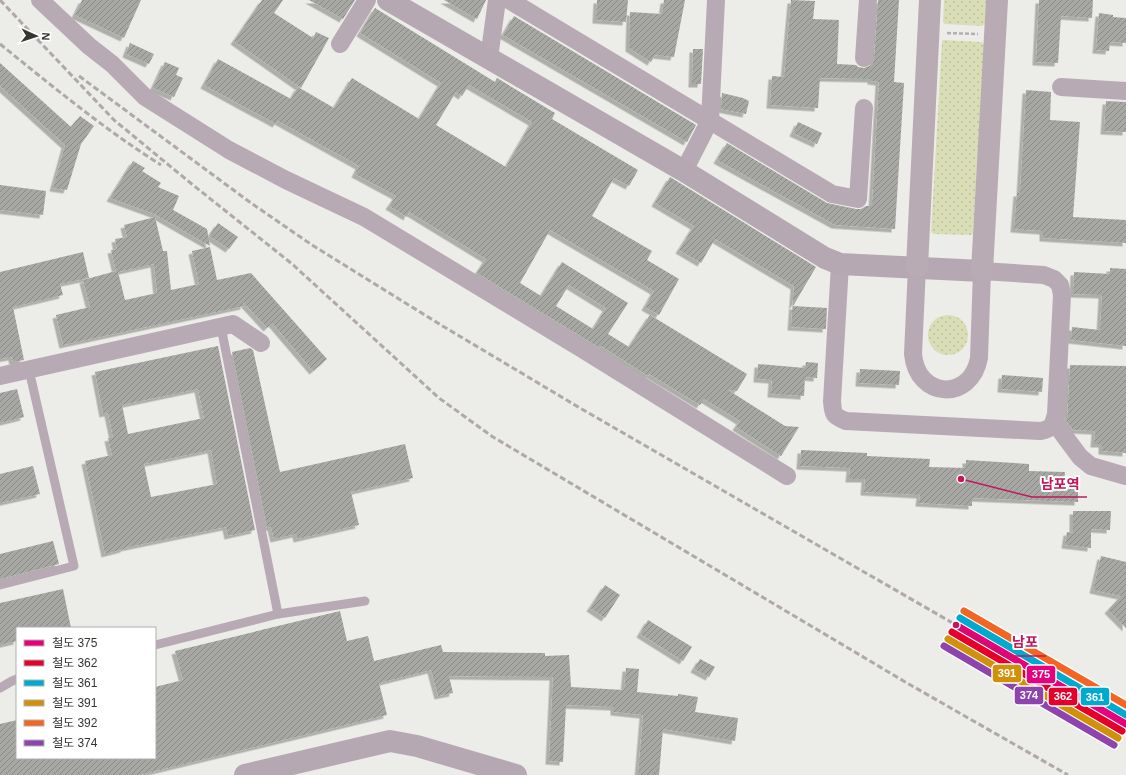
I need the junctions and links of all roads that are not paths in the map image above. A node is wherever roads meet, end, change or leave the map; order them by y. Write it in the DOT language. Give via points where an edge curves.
graph roads {
  1 [pos="40,0"];
  2 [pos="367,0"];
  3 [pos="388,0"];
  4 [pos="497,0"];
  5 [pos="509,0"];
  6 [pos="716,0"];
  7 [pos="868,0"];
  8 [pos="930,0"];
  9 [pos="997,0"];
  10 [pos="340,44"];
  11 [pos="489,58"];
  12 [pos="864,58"];
  13 [pos="1061,87"];
  14 [pos="1126,91"];
  15 [pos="864,108"];
  16 [pos="710,120"];
  17 [pos="684,171"];
  18 [pos="840,264"];
  19 [pos="917,267"];
  20 [pos="982,271"];
  21 [pos="221,327"];
  22 [pos="261,343"];
  23 [pos="29,370"];
  24 [pos="0,376"];
  25 [pos="1054,422"];
  26 [pos="787,476"];
  27 [pos="1126,476"];
  28 [pos="0,585"];
  29 [pos="365,600"];
  30 [pos="278,614"];
  31 [pos="156,645"];
  32 [pos="16,680"];
  33 [pos="0,688"];
  34 [pos="245,775"];
  35 [pos="516,775"];
  1 -- 26 [label="street" via="151,101 229,150 364,217"];
  2 -- 10 [label="street"];
  3 -- 11 [label="street"];
  4 -- 11 [label="street"];
  5 -- 16 [label="street"];
  6 -- 16 [label="street"];
  7 -- 12 [label="street"];
  8 -- 19 [label="main road"];
  9 -- 20 [label="main road"];
  11 -- 17 [label="street"];
  13 -- 14 [label="street"];
  15 -- 16 [label="street" via="858,200 832,194"];
  16 -- 17 [label="street"];
  17 -- 18 [label="street" via="825,258"];
  18 -- 19 [label="street"];
  18 -- 25 [label="street" via="832,401 832,412 837,418 846,421 1040,431 1048,429"];
  19 -- 20 [label="street"];
  19 -- 20 [label="street" via="914,363 917,372 929,385 946,389 962,385 978,366"];
  20 -- 25 [label="street" via="1044,275 1060,285 1062,295"];
  21 -- 22 [label="street" via="233,324"];
  21 -- 23 [label="street"];
  21 -- 30 [label="lane"];
  23 -- 24 [label="street"];
  23 -- 28 [label="lane" via="74,566"];
  25 -- 27 [label="street" via="1080,457 1091,466"];
  29 -- 30 [label="lane"];
  30 -- 31 [label="lane"];
  32 -- 33 [label="lane"];
  34 -- 35 [label="street" via="390,742 416,746"];
}
